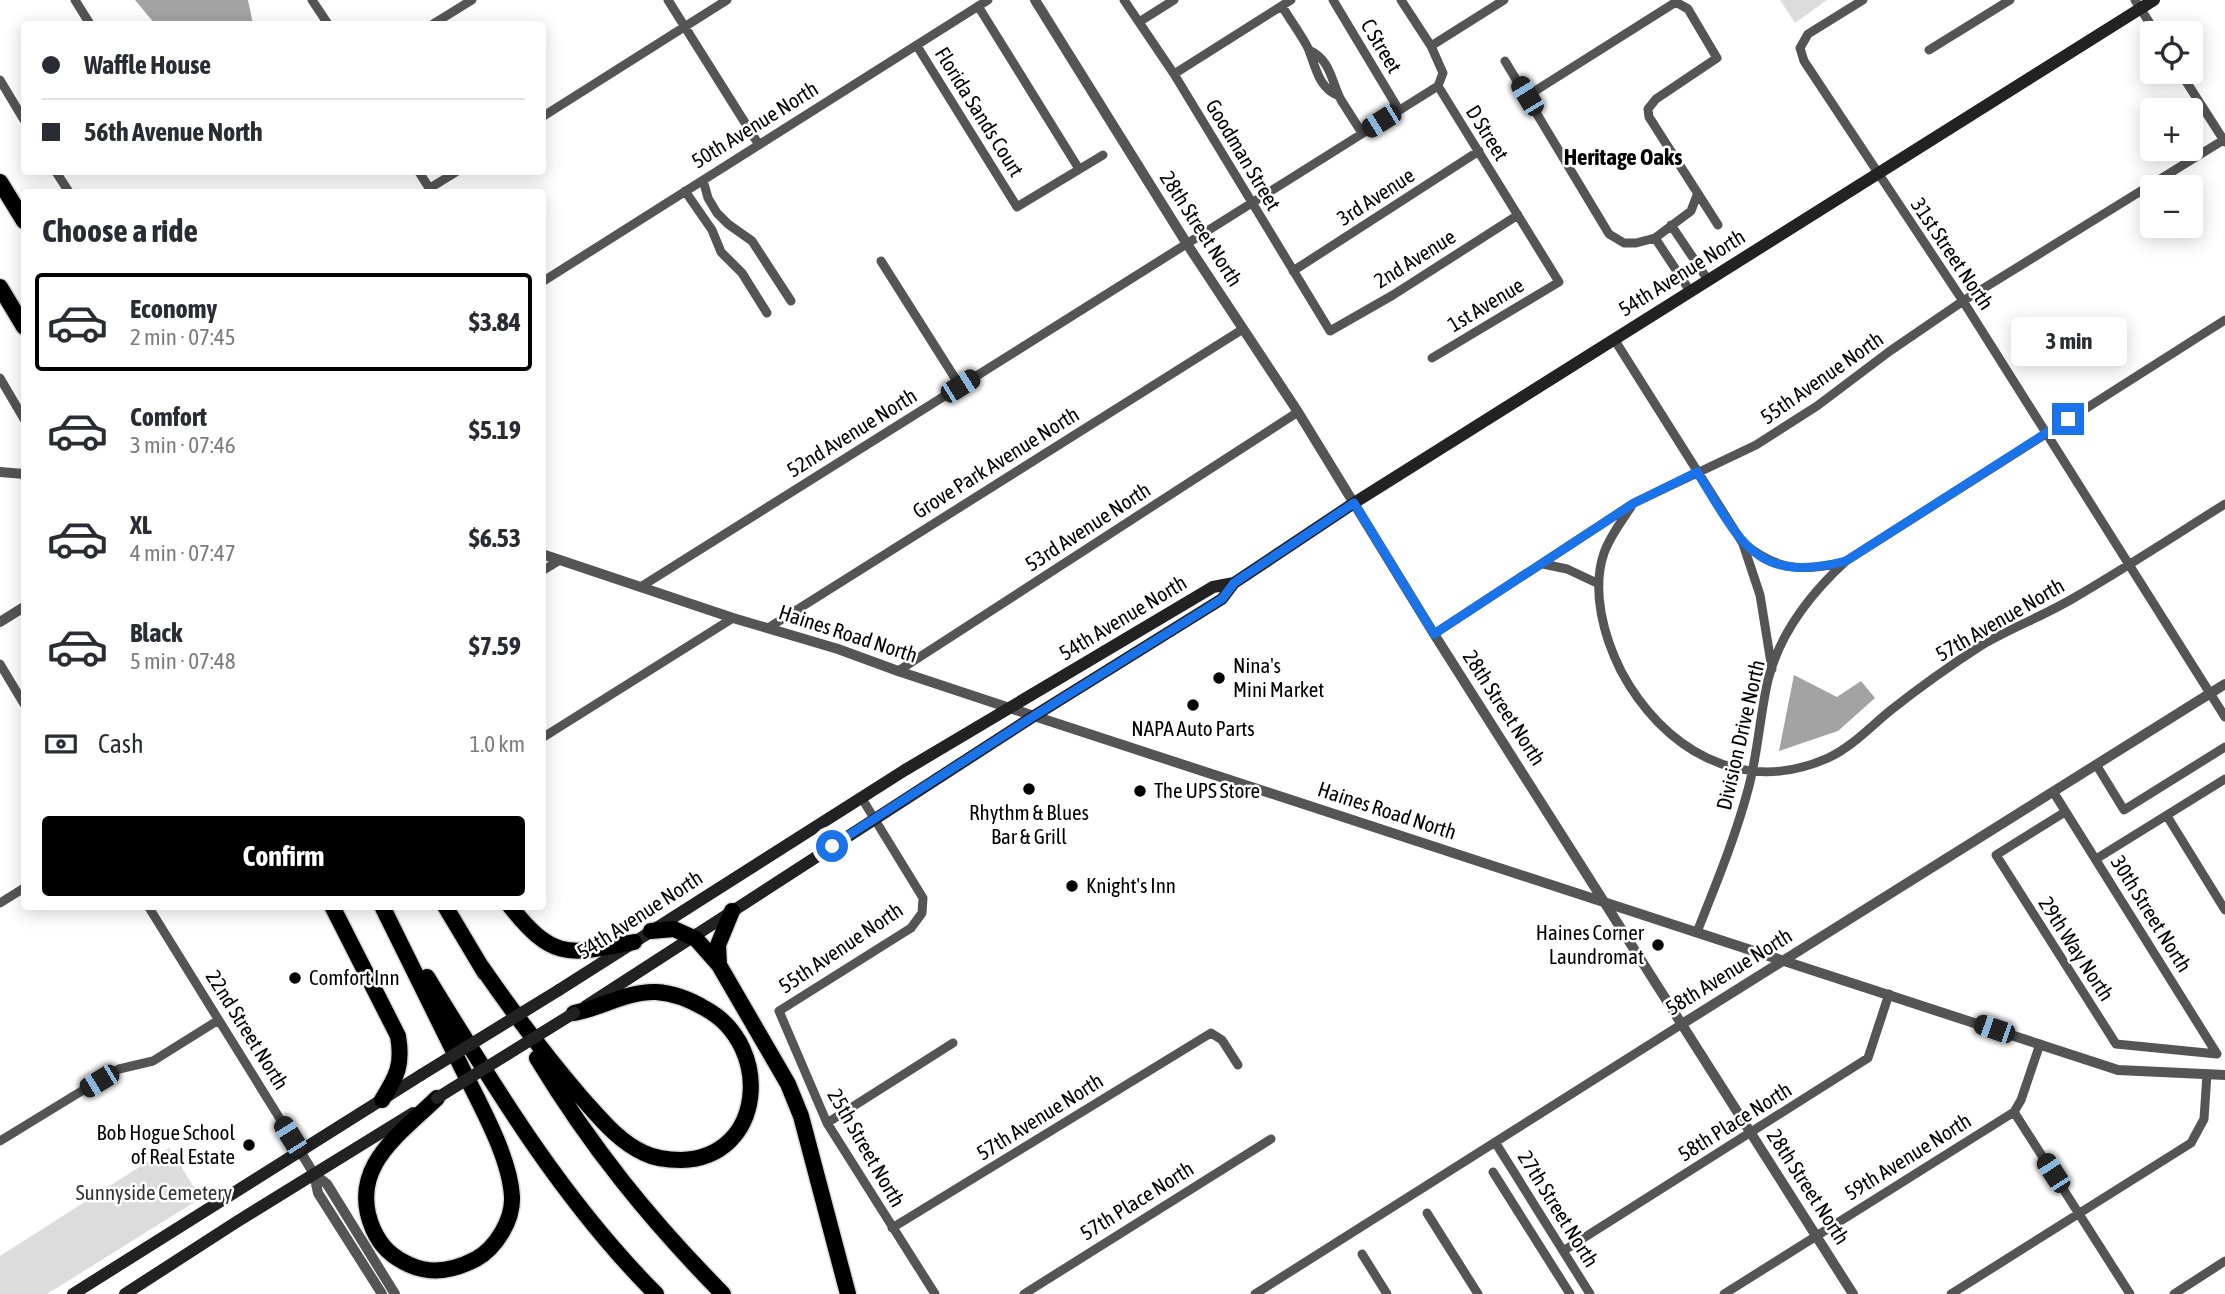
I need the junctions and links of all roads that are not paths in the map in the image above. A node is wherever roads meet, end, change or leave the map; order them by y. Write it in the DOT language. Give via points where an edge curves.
graph roads {
  1 [pos="75,0"];
  2 [pos="312,0"];
  3 [pos="472,0"];
  4 [pos="668,0"];
  5 [pos="727,0"];
  6 [pos="988,0"];
  7 [pos="1035,0"];
  8 [pos="1124,0"];
  9 [pos="1174,0"];
  10 [pos="1291,0"];
  11 [pos="1333,0"];
  12 [pos="1401,0"];
  13 [pos="1504,0"];
  14 [pos="1863,0"];
  15 [pos="2010,0"];
  16 [pos="2154,0"];
  17 [pos="1492,3"];
  18 [pos="2138,4"];
  19 [pos="978,6"];
  20 [pos="1282,6"];
  21 [pos="88,21"];
  22 [pos="326,21"];
  23 [pos="438,21"];
  24 [pos="2149,21"];
  25 [pos="1139,22"];
  26 [pos="685,27"];
  27 [pos="917,46"];
  28 [pos="1431,46"];
  29 [pos="1929,50"];
  30 [pos="1505,61"];
  31 [pos="1174,74"];
  32 [pos="0,80"];
  33 [pos="2188,84"];
  34 [pos="1438,86"];
  35 [pos="1527,96"];
  36 [pos="1399,110"];
  37 [pos="546,114"];
  38 [pos="21,115"];
  39 [pos="1362,133"];
  40 [pos="2225,141"];
  41 [pos="759,145"];
  42 [pos="1479,151"];
  43 [pos="1103,155"];
  44 [pos="1079,169"];
  45 [pos="1877,173"];
  46 [pos="452,175"];
  47 [pos="703,180"];
  48 [pos="0,182"];
  49 [pos="432,189"];
  50 [pos="685,191"];
  51 [pos="1697,195"];
  52 [pos="1251,203"];
  53 [pos="1518,215"];
  54 [pos="21,216"];
  55 [pos="1671,225"];
  56 [pos="1718,225"];
  57 [pos="1655,238"];
  58 [pos="1186,244"];
  59 [pos="881,261"];
  60 [pos="1293,271"];
  61 [pos="546,279"];
  62 [pos="1708,280"];
  63 [pos="1559,282"];
  64 [pos="0,287"];
  65 [pos="1690,291"];
  66 [pos="790,301"];
  67 [pos="1964,301"];
  68 [pos="767,313"];
  69 [pos="2225,320"];
  70 [pos="21,322"];
  71 [pos="1243,328"];
  72 [pos="1330,331"];
  73 [pos="1614,339"];
  74 [pos="1432,358"];
  75 [pos="0,378"];
  76 [pos="960,386"];
  77 [pos="1298,412"];
  78 [pos="21,414"];
  79 [pos="2046,433"];
  80 [pos="0,472"];
  81 [pos="1697,472"];
  82 [pos="21,474"];
  83 [pos="1354,503"];
  84 [pos="1634,503"];
  85 [pos="2225,504"];
  86 [pos="1742,542"];
  87 [pos="546,555"];
  88 [pos="560,560"];
  89 [pos="1846,561"];
  90 [pos="1543,564"];
  91 [pos="2130,564"];
  92 [pos="546,569"];
  93 [pos="1234,583"];
  94 [pos="1599,584"];
  95 [pos="642,586"];
  96 [pos="21,609"];
  97 [pos="733,618"];
  98 [pos="0,622"];
  99 [pos="768,628"];
  100 [pos="1434,634"];
  101 [pos="0,664"];
  102 [pos="1772,670"];
  103 [pos="898,671"];
  104 [pos="2225,684"];
  105 [pos="2210,693"];
  106 [pos="21,699"];
  107 [pos="1010,707"];
  108 [pos="1034,716"];
  109 [pos="2225,717"];
  110 [pos="546,735"];
  111 [pos="2225,747"];
  112 [pos="2097,766"];
  113 [pos="1754,769"];
  114 [pos="2225,779"];
  115 [pos="2054,793"];
  116 [pos="861,797"];
  117 [pos="2065,812"];
  118 [pos="2167,816"];
  119 [pos="875,819"];
  120 [pos="2096,859"];
  121 [pos="21,890"];
  122 [pos="0,903"];
  123 [pos="1606,903"];
  124 [pos="150,910"];
  125 [pos="334,910"];
  126 [pos="385,910"];
  127 [pos="386,910"];
  128 [pos="446,910"];
  129 [pos="513,910"];
  130 [pos="2225,910"];
  131 [pos="732,911"];
  132 [pos="651,931"];
  133 [pos="1697,932"];
  134 [pos="691,937"];
  135 [pos="634,942"];
  136 [pos="1782,961"];
  137 [pos="719,965"];
  138 [pos="481,966"];
  139 [pos="1889,994"];
  140 [pos="779,1012"];
  141 [pos="574,1013"];
  142 [pos="217,1021"];
  143 [pos="1682,1024"];
  144 [pos="953,1043"];
  145 [pos="2040,1044"];
  146 [pos="2221,1051"];
  147 [pos="1238,1065"];
  148 [pos="2207,1074"];
  149 [pos="2225,1075"];
  150 [pos="437,1098"];
  151 [pos="382,1100"];
  152 [pos="2014,1112"];
  153 [pos="827,1123"];
  154 [pos="1750,1132"];
  155 [pos="1271,1139"];
  156 [pos="0,1141"];
  157 [pos="1495,1142"];
  158 [pos="300,1151"];
  159 [pos="1493,1172"];
  160 [pos="314,1174"];
  161 [pos="1427,1213"];
  162 [pos="2079,1213"];
  163 [pos="892,1228"];
  164 [pos="1816,1236"];
  165 [pos="1563,1251"];
  166 [pos="1362,1254"];
  167 [pos="2225,1261"];
  168 [pos="73,1294"];
  169 [pos="125,1294"];
  170 [pos="382,1294"];
  171 [pos="395,1294"];
  172 [pos="656,1294"];
  173 [pos="723,1294"];
  174 [pos="848,1294"];
  175 [pos="935,1294"];
  176 [pos="1024,1294"];
  177 [pos="1255,1294"];
  178 [pos="1387,1294"];
  179 [pos="1478,1294"];
  180 [pos="1570,1294"];
  181 [pos="1591,1294"];
  182 [pos="1724,1294"];
  183 [pos="1853,1294"];
  184 [pos="1951,1294"];
  185 [pos="2130,1294"];
  186 [pos="2174,1294"];
  1 -- 21 [label="street"];
  2 -- 22 [label="street"];
  3 -- 23 [label="street"];
  4 -- 26 [label="street"];
  5 -- 26 [label="street"];
  6 -- 19 [label="street, 50th Avenue North"];
  7 -- 58 [label="street, 28th Street North"];
  8 -- 25 [label="street, Goodman Street"];
  9 -- 25 [label="street"];
  10 -- 20 [label="street"];
  11 -- 36 [label="street, C Street"];
  12 -- 28 [label="street, D Street"];
  13 -- 17 [label="street"];
  14 -- 45 [label="street, 31st Street North" via="1808,34 1800,48"];
  15 -- 29 [label="street"];
  16 -- 18 [label="main road, 54th Avenue North"];
  17 -- 28 [label="street"];
  18 -- 24 [label="street"];
  18 -- 45 [label="main road, 54th Avenue North"];
  19 -- 27 [label="street, 50th Avenue North"];
  19 -- 44 [label="street"];
  20 -- 31 [label="street"];
  20 -- 39 [label="street" via="1324,86 1339,96"];
  25 -- 31 [label="street, Goodman Street"];
  26 -- 37 [label="street"];
  26 -- 41 [label="street"];
  27 -- 41 [label="street, 50th Avenue North"];
  27 -- 44 [label="street, Florida Sands Court" via="1017,207"];
  28 -- 34 [label="street, D Street" via="1443,73"];
  30 -- 35 [label="street"];
  31 -- 52 [label="street, Goodman Street"];
  32 -- 38 [label="street"];
  33 -- 40 [label="street"];
  34 -- 36 [label="street, 52nd Avenue North"];
  34 -- 42 [label="street, D Street"];
  35 -- 51 [label="street" via="1676,2 1688,9 1717,58 1648,109"];
  35 -- 57 [label="street" via="1609,234 1623,243"];
  36 -- 39 [label="street, 52nd Avenue North"];
  39 -- 52 [label="street, 52nd Avenue North"];
  40 -- 67 [label="street, 55th Avenue North"];
  41 -- 47 [label="street, 50th Avenue North"];
  42 -- 53 [label="street, D Street"];
  42 -- 60 [label="street, 3rd Avenue"];
  43 -- 44 [label="street, Florida Sands Court"];
  45 -- 62 [label="main road, 54th Avenue North"];
  45 -- 67 [label="street, 31st Street North"];
  46 -- 49 [label="street"];
  47 -- 50 [label="street, 50th Avenue North"];
  47 -- 66 [label="street" via="717,213 752,241"];
  48 -- 54 [label="highway"];
  50 -- 61 [label="street, 50th Avenue North"];
  50 -- 68 [label="street" via="712,230 720,252 742,273"];
  51 -- 55 [label="street" via="1691,211"];
  51 -- 56 [label="street"];
  52 -- 58 [label="street, 52nd Avenue North"];
  52 -- 60 [label="street, Goodman Street"];
  53 -- 63 [label="street, D Street"];
  53 -- 72 [label="street, 2nd Avenue"];
  55 -- 57 [label="street"];
  55 -- 62 [label="street"];
  57 -- 65 [label="street"];
  58 -- 71 [label="street, 28th Street North"];
  58 -- 76 [label="street, 52nd Avenue North"];
  59 -- 76 [label="street"];
  60 -- 72 [label="street, Goodman Street"];
  62 -- 65 [label="main road, 54th Avenue North"];
  63 -- 74 [label="street, 1st Avenue"];
  64 -- 70 [label="highway"];
  65 -- 73 [label="main road, 54th Avenue North"];
  67 -- 79 [label="street, 31st Street North"];
  67 -- 81 [label="street, 55th Avenue North" via="1817,406 1756,445"];
  69 -- 79 [label="street"];
  71 -- 77 [label="street, 28th Street North"];
  71 -- 99 [label="street, Grove Park Avenue North"];
  73 -- 81 [label="street"];
  73 -- 83 [label="main road, 54th Avenue North"];
  75 -- 78 [label="street"];
  76 -- 95 [label="street, 52nd Avenue North"];
  77 -- 83 [label="street, 28th Street North"];
  77 -- 103 [label="street, 53rd Avenue North"];
  79 -- 89 [label="street"];
  79 -- 91 [label="street, 31st Street North"];
  80 -- 82 [label="street"];
  81 -- 84 [label="street, 55th Avenue North"];
  81 -- 86 [label="street"];
  83 -- 93 [label="main road, 54th Avenue North"];
  83 -- 100 [label="street, 28th Street North"];
  84 -- 90 [label="street, 55th Avenue North"];
  84 -- 94 [label="street, 57th Avenue North" via="1604,554"];
  85 -- 91 [label="street, 57th Avenue North"];
  86 -- 89 [label="street" via="1785,567 1803,569"];
  86 -- 102 [label="street" via="1760,595"];
  87 -- 88 [label="street, Haines Road North"];
  88 -- 92 [label="street"];
  88 -- 95 [label="street, Haines Road North"];
  89 -- 102 [label="street, Division Drive North" via="1796,616"];
  90 -- 94 [label="street"];
  90 -- 100 [label="street, 55th Avenue North"];
  91 -- 105 [label="street, 31st Street North"];
  91 -- 113 [label="street, 57th Avenue North" via="1985,643 1828,758 1776,771"];
  93 -- 107 [label="main road, 54th Avenue North" via="1213,587"];
  93 -- 108 [label="main road, 54th Avenue North" via="1222,599"];
  94 -- 113 [label="street, 57th Avenue North" via="1608,638 1635,696 1683,746 1729,767"];
  95 -- 97 [label="street, Haines Road North"];
  96 -- 98 [label="street"];
  97 -- 99 [label="street, Haines Road North"];
  97 -- 110 [label="street"];
  99 -- 103 [label="street, Haines Road North"];
  100 -- 123 [label="street, 28th Street North"];
  101 -- 106 [label="street"];
  102 -- 113 [label="street, Division Drive North"];
  103 -- 107 [label="street, Haines Road North"];
  104 -- 105 [label="street, 58th Avenue North"];
  105 -- 109 [label="street, 31st Street North"];
  105 -- 112 [label="street, 58th Avenue North"];
  107 -- 108 [label="street, Haines Road North"];
  107 -- 116 [label="main road, 54th Avenue North"];
  108 -- 119 [label="main road, 54th Avenue North"];
  108 -- 123 [label="street, Haines Road North"];
  111 -- 112 [label="street" via="2124,810"];
  112 -- 115 [label="street, 58th Avenue North"];
  113 -- 133 [label="street, Division Drive North" via="1739,825"];
  114 -- 118 [label="street"];
  115 -- 117 [label="street, 30th Street North"];
  115 -- 136 [label="street, 58th Avenue North"];
  116 -- 119 [label="street"];
  116 -- 132 [label="main road, 54th Avenue North"];
  117 -- 120 [label="street, 30th Street North"];
  117 -- 146 [label="street, 29th Way North" via="1996,855 2116,1044"];
  118 -- 120 [label="street"];
  118 -- 130 [label="street"];
  119 -- 131 [label="main road, 54th Avenue North"];
  119 -- 140 [label="street, 55th Avenue North" via="923,898 922,913 911,928"];
  120 -- 146 [label="street, 30th Street North"];
  121 -- 122 [label="street"];
  123 -- 133 [label="street, Haines Road North"];
  123 -- 143 [label="street, 28th Street North"];
  124 -- 142 [label="street, 22nd Street North"];
  125 -- 151 [label="highway" via="398,1036 398,1075"];
  126 -- 150 [label="highway" via="479,1102 510,1184 509,1217 499,1238 471,1261 436,1271 390,1255 369,1219 365,1197 380,1152"];
  127 -- 172 [label="highway" via="527,1135 594,1225"];
  128 -- 138 [label="highway"];
  129 -- 135 [label="highway" via="536,936 560,949 572,952"];
  131 -- 134 [label="main road, 54th Avenue North"];
  131 -- 137 [label="highway" via="718,945"];
  132 -- 134 [label="highway" via="674,929"];
  132 -- 135 [label="main road, 54th Avenue North"];
  133 -- 136 [label="street, Haines Road North"];
  134 -- 137 [label="highway"];
  134 -- 141 [label="main road, 54th Avenue North"];
  135 -- 151 [label="main road, 54th Avenue North, bridge"];
  136 -- 139 [label="street, Haines Road North"];
  136 -- 143 [label="street, 58th Avenue North"];
  137 -- 174 [label="highway" via="788,1084 801,1116"];
  138 -- 141 [label="highway" via="547,1058 627,1143 658,1158 687,1160 713,1151 739,1128 748,1112 751,1073 735,1034 717,1015 696,1003 655,992"];
  138 -- 173 [label="highway" via="562,1098 621,1180"];
  139 -- 145 [label="street, Haines Road North"];
  139 -- 154 [label="street, 58th Place North" via="1868,1058"];
  140 -- 153 [label="street, 25th Street North"];
  141 -- 150 [label="main road, 54th Avenue North, bridge"];
  142 -- 156 [label="street" via="153,1061 120,1069"];
  142 -- 158 [label="street, 22nd Street North"];
  143 -- 154 [label="street, 28th Street North"];
  143 -- 157 [label="street, 58th Avenue North"];
  144 -- 153 [label="street"];
  145 -- 148 [label="street, Haines Road North" via="2118,1070"];
  145 -- 152 [label="street"];
  147 -- 163 [label="street, 57th Avenue North" via="1211,1033"];
  148 -- 149 [label="street, Haines Road North"];
  148 -- 162 [label="street" via="2204,1119 2191,1143"];
  150 -- 160 [label="main road, 54th Avenue North"];
  151 -- 158 [label="main road, 54th Avenue North"];
  152 -- 162 [label="street"];
  152 -- 164 [label="street, 59th Avenue North"];
  153 -- 163 [label="street, 25th Street North"];
  154 -- 164 [label="street, 28th Street North"];
  154 -- 165 [label="street, 58th Place North"];
  155 -- 176 [label="street, 57th Place North"];
  157 -- 165 [label="street, 27th Street North"];
  157 -- 177 [label="street, 58th Avenue North"];
  158 -- 160 [label="street, 22nd Street North"];
  158 -- 168 [label="main road, 54th Avenue North"];
  159 -- 180 [label="street"];
  160 -- 169 [label="main road, 54th Avenue North"];
  160 -- 170 [label="street, 22nd Street North" via="318,1193"];
  160 -- 171 [label="street, 22nd Street North" via="327,1184"];
  161 -- 179 [label="street"];
  162 -- 184 [label="street"];
  162 -- 185 [label="street"];
  163 -- 175 [label="street, 25th Street North"];
  164 -- 182 [label="street, 59th Avenue North"];
  164 -- 183 [label="street, 28th Street North"];
  165 -- 181 [label="street, 27th Street North"];
  166 -- 178 [label="street"];
  167 -- 186 [label="street"];
}
